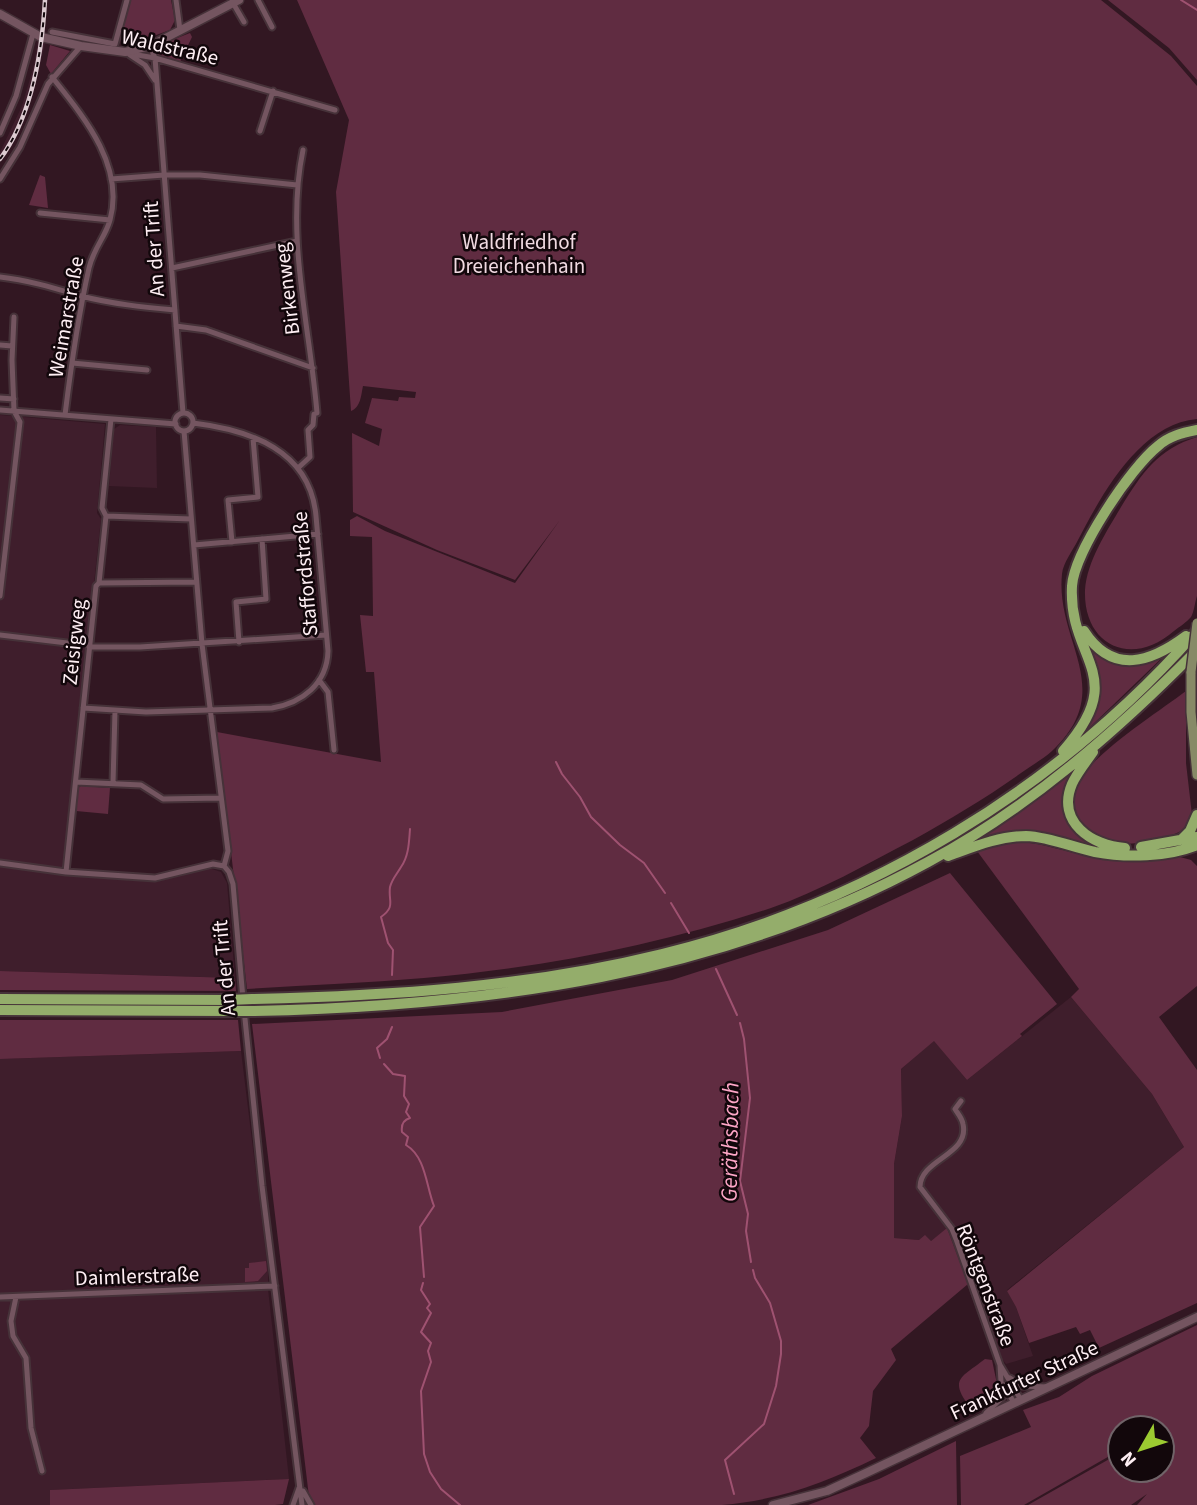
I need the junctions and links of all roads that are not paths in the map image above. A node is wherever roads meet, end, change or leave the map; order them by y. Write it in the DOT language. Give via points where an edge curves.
graph roads {
  1 [pos="127,0"];
  2 [pos="176,0"];
  3 [pos="258,0"];
  4 [pos="236,1"];
  5 [pos="0,14"];
  6 [pos="244,22"];
  7 [pos="272,27"];
  8 [pos="180,30"];
  9 [pos="52,32"];
  10 [pos="33,34"];
  11 [pos="81,46"];
  12 [pos="150,46"];
  13 [pos="120,52"];
  14 [pos="155,58"];
  15 [pos="52,77"];
  16 [pos="156,83"];
  17 [pos="273,91"];
  18 [pos="335,110"];
  19 [pos="260,131"];
  20 [pos="0,133"];
  21 [pos="303,150"];
  22 [pos="164,175"];
  23 [pos="111,178"];
  24 [pos="0,179"];
  25 [pos="297,185"];
  26 [pos="40,213"];
  27 [pos="110,220"];
  28 [pos="297,241"];
  29 [pos="172,268"];
  30 [pos="0,276"];
  31 [pos="83,296"];
  32 [pos="175,310"];
  33 [pos="15,317"];
  34 [pos="176,326"];
  35 [pos="0,345"];
  36 [pos="12,346"];
  37 [pos="72,363"];
  38 [pos="313,368"];
  39 [pos="147,370"];
  40 [pos="0,398"];
  41 [pos="14,399"];
  42 [pos="0,410"];
  43 [pos="14,411"];
  44 [pos="183,413"];
  45 [pos="65,415"];
  46 [pos="111,419"];
  47 [pos="193,423"];
  48 [pos="176,424"];
  49 [pos="184,430"];
  50 [pos="1197,430"];
  51 [pos="253,438"];
  52 [pos="298,468"];
  53 [pos="106,516"];
  54 [pos="191,519"];
  55 [pos="318,534"];
  56 [pos="261,540"];
  57 [pos="232,542"];
  58 [pos="194,545"];
  59 [pos="196,582"];
  60 [pos="99,583"];
  61 [pos="0,596"];
  62 [pos="1073,611"];
  63 [pos="1197,627"];
  64 [pos="0,635"];
  65 [pos="326,635"];
  66 [pos="239,642"];
  67 [pos="67,643"];
  68 [pos="202,644"];
  69 [pos="89,647"];
  70 [pos="1197,650"];
  71 [pos="319,680"];
  72 [pos="83,708"];
  73 [pos="210,709"];
  74 [pos="116,711"];
  75 [pos="1101,741"];
  76 [pos="334,750"];
  77 [pos="1042,774"];
  78 [pos="1197,775"];
  79 [pos="76,782"];
  80 [pos="113,783"];
  81 [pos="221,798"];
  82 [pos="1197,815"];
  83 [pos="1197,837"];
  84 [pos="1197,845"];
  85 [pos="1180,846"];
  86 [pos="1197,859"];
  87 [pos="929,862"];
  88 [pos="0,863"];
  89 [pos="224,866"];
  90 [pos="66,872"];
  91 [pos="0,999"];
  92 [pos="230,1005"];
  93 [pos="253,1005"];
  94 [pos="0,1010"];
  95 [pos="961,1101"];
  96 [pos="275,1286"];
  97 [pos="0,1297"];
  98 [pos="16,1297"];
  99 [pos="1197,1317"];
  100 [pos="1000,1365"];
  101 [pos="1010,1378"];
  102 [pos="1002,1382"];
  103 [pos="1050,1387"];
  104 [pos="1017,1402"];
  105 [pos="981,1418"];
  106 [pos="42,1471"];
  107 [pos="300,1485"];
  108 [pos="293,1505"];
  109 [pos="302,1505"];
  110 [pos="311,1505"];
  111 [pos="773,1505"];
  1 -- 9 [label="street" via="114,44"];
  2 -- 8 [label="street"];
  3 -- 7 [label="street"];
  4 -- 6 [label="street"];
  4 -- 8 [label="main road"];
  5 -- 10 [label="main road, Waldstraße"];
  8 -- 12 [label="main road"];
  10 -- 11 [label="main road, Waldstraße"];
  10 -- 20 [label="street"];
  11 -- 13 [label="main road, Waldstraße"];
  11 -- 15 [label="street"];
  12 -- 13 [label="main road"];
  12 -- 14 [label="street, An der Trift"];
  13 -- 14 [label="street, Waldstraße"];
  13 -- 16 [label="street" via="142,63"];
  14 -- 16 [label="street, An der Trift"];
  14 -- 17 [label="street, Waldstraße"];
  15 -- 23 [label="street, Weimarstraße" via="91,126"];
  15 -- 24 [label="street"];
  16 -- 22 [label="street, An der Trift"];
  17 -- 18 [label="street, Waldstraße"];
  17 -- 19 [label="street"];
  21 -- 25 [label="street, Birkenweg"];
  22 -- 23 [label="street"];
  22 -- 25 [label="street"];
  22 -- 29 [label="street, An der Trift"];
  23 -- 27 [label="street, Weimarstraße"];
  25 -- 28 [label="street, Birkenweg"];
  26 -- 27 [label="street"];
  27 -- 31 [label="street, Weimarstraße" via="93,252"];
  28 -- 29 [label="street"];
  28 -- 38 [label="street, Birkenweg"];
  29 -- 32 [label="street, An der Trift"];
  30 -- 31 [label="street"];
  31 -- 32 [label="street"];
  31 -- 37 [label="street, Weimarstraße"];
  32 -- 34 [label="street, An der Trift"];
  33 -- 36 [label="street"];
  34 -- 38 [label="street" via="206,330"];
  34 -- 44 [label="street, An der Trift"];
  35 -- 36 [label="street"];
  36 -- 41 [label="street"];
  37 -- 39 [label="street"];
  37 -- 45 [label="street, Weimarstraße"];
  38 -- 52 [label="street, Birkenweg" via="317,413 308,432 310,457"];
  40 -- 41 [label="street"];
  41 -- 43 [label="street"];
  42 -- 43 [label="street"];
  43 -- 45 [label="street"];
  43 -- 61 [label="street" via="20,422"];
  44 -- 47 [label="street" via="190,415"];
  44 -- 48 [label="street"];
  45 -- 46 [label="street"];
  46 -- 48 [label="street"];
  46 -- 53 [label="street, Zeisigweg" via="102,508"];
  47 -- 49 [label="street"];
  47 -- 51 [label="street, Staffordstraße"];
  48 -- 49 [label="street"];
  49 -- 54 [label="street, An der Trift"];
  50 -- 62 [label="highway" via="1158,445 1111,506 1078,560"];
  51 -- 52 [label="street, Staffordstraße" via="276,448"];
  51 -- 57 [label="street" via="258,497 228,500"];
  52 -- 55 [label="street, Staffordstraße" via="314,499"];
  53 -- 54 [label="street"];
  53 -- 60 [label="street, Zeisigweg"];
  54 -- 58 [label="street, An der Trift"];
  55 -- 56 [label="street"];
  55 -- 65 [label="street, Staffordstraße"];
  56 -- 57 [label="street"];
  56 -- 66 [label="street" via="266,599 236,602"];
  57 -- 58 [label="street"];
  58 -- 59 [label="street, An der Trift"];
  59 -- 60 [label="street"];
  59 -- 68 [label="street, An der Trift"];
  60 -- 69 [label="street, Zeisigweg"];
  62 -- 63 [label="highway" via="1097,648 1127,660 1154,656"];
  62 -- 77 [label="highway" via="1094,670 1093,702 1084,725"];
  63 -- 77 [label="highway" via="1123,707"];
  63 -- 78 [label="main road, bridge" via="1191,698"];
  64 -- 67 [label="street"];
  65 -- 66 [label="street"];
  65 -- 71 [label="street, Staffordstraße" via="327,663"];
  66 -- 68 [label="street"];
  68 -- 69 [label="street"];
  68 -- 73 [label="street, An der Trift"];
  69 -- 72 [label="street, Zeisigweg"];
  70 -- 75 [label="highway"];
  71 -- 73 [label="street" via="302,698 282,706"];
  71 -- 76 [label="street" via="328,692"];
  72 -- 74 [label="street"];
  72 -- 79 [label="street, Zeisigweg"];
  73 -- 74 [label="street"];
  73 -- 81 [label="street, An der Trift"];
  74 -- 80 [label="street"];
  75 -- 85 [label="highway" via="1069,794 1070,812 1078,828 1090,839 1115,847"];
  75 -- 87 [label="highway" via="1023,802"];
  77 -- 93 [label="highway" via="955,833 869,880 703,943 533,979"];
  79 -- 80 [label="street"];
  79 -- 90 [label="street, Zeisigweg"];
  80 -- 81 [label="street" via="144,786 163,799"];
  81 -- 89 [label="street, An der Trift" via="228,851"];
  82 -- 85 [label="highway"];
  83 -- 85 [label="highway"];
  84 -- 85 [label="highway"];
  85 -- 86 [label="highway"];
  85 -- 87 [label="highway" via="1138,854 1104,853 1024,836 1003,838"];
  87 -- 93 [label="highway" via="771,933 622,974 429,1003"];
  88 -- 90 [label="street"];
  89 -- 90 [label="street" via="213,864 155,878"];
  89 -- 96 [label="street, An der Trift" via="233,884"];
  91 -- 92 [label="highway"];
  92 -- 93 [label="highway, bridge"];
  92 -- 94 [label="highway"];
  95 -- 100 [label="street, Röntgenstraße" via="955,1109 963,1127 960,1144 922,1174 920,1182 922,1193 952,1229"];
  96 -- 98 [label="street, Daimlerstraße"];
  96 -- 107 [label="street, An der Trift"];
  97 -- 98 [label="street, Daimlerstraße"];
  98 -- 106 [label="street" via="13,1336 26,1358 31,1428"];
  99 -- 103 [label="main road, Frankfurter Straße"];
  100 -- 101 [label="street, Röntgenstraße"];
  100 -- 102 [label="street, Röntgenstraße"];
  101 -- 103 [label="street, Röntgenstraße" via="1022,1386"];
  101 -- 104 [label="street, Röntgenstraße"];
  102 -- 104 [label="street, Röntgenstraße"];
  102 -- 105 [label="street" via="1002,1398"];
  103 -- 104 [label="main road, Frankfurter Straße"];
  104 -- 105 [label="main road, Frankfurter Straße"];
  105 -- 111 [label="main road, Frankfurter Straße" via="827,1491"];
  107 -- 108 [label="street"];
  107 -- 109 [label="street, An der Trift"];
  107 -- 110 [label="street"];
}
